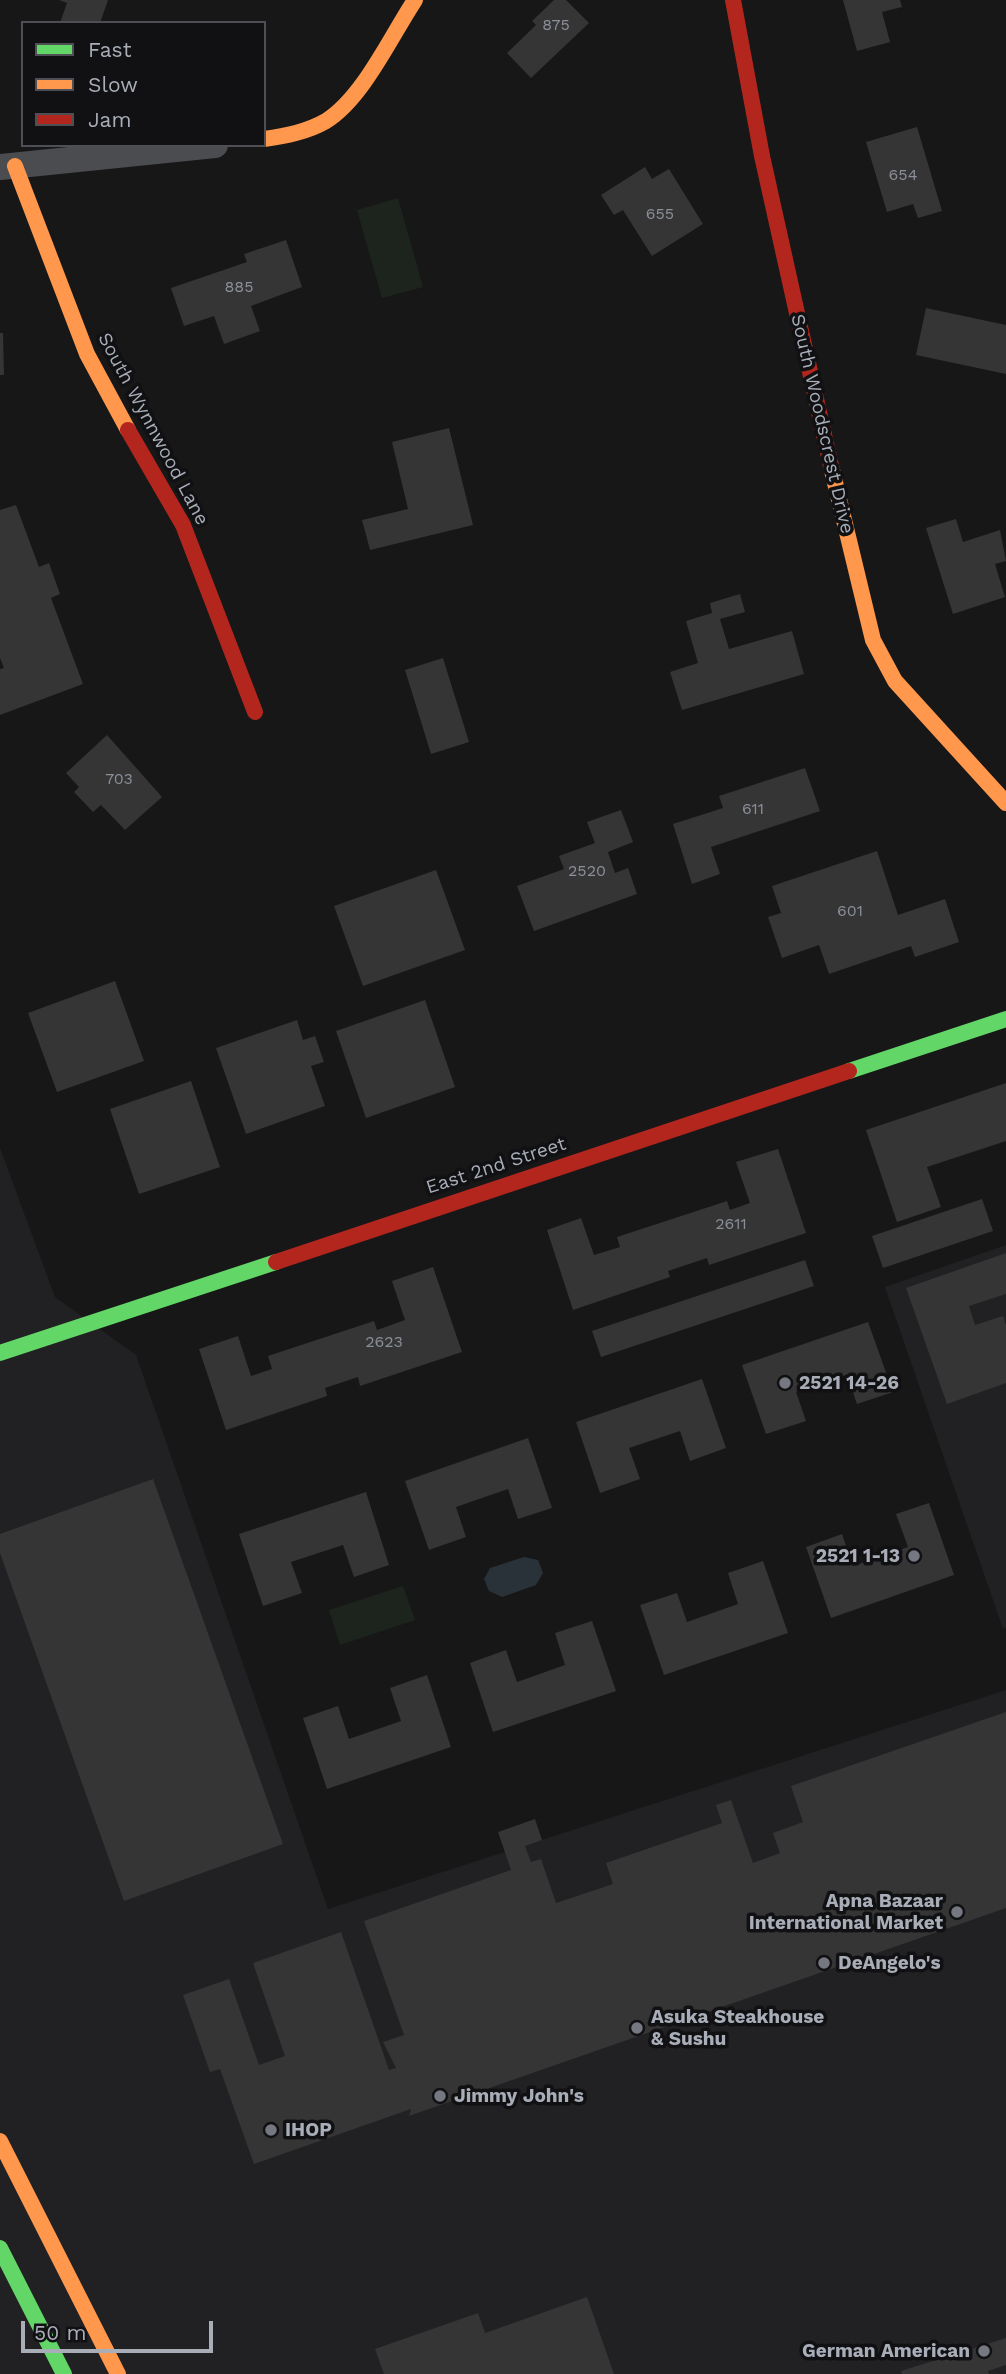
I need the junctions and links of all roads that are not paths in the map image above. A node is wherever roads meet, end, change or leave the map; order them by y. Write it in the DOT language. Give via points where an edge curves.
graph roads {
  1 [pos="415,0"];
  2 [pos="733,0"];
  3 [pos="266,139"];
  4 [pos="196,147"];
  5 [pos="7,167"];
  6 [pos="255,712"];
  7 [pos="1006,803"];
  8 [pos="1006,1019"];
  9 [pos="0,1353"];
  10 [pos="0,2141"];
  11 [pos="0,2248"];
  12 [pos="64,2374"];
  13 [pos="118,2374"];
  1 -- 3 [label="street" via="344,105 330,118"];
  2 -- 7 [label="street, South Woodscrest Drive" via="778,230 873,640 895,681"];
  4 -- 5 [label="street"];
  5 -- 6 [label="street, South Wynnwood Lane" via="87,354 183,525"];
  8 -- 9 [label="street, East 2nd Street"];
  10 -- 13 [label="street"];
  11 -- 12 [label="street"];
}
